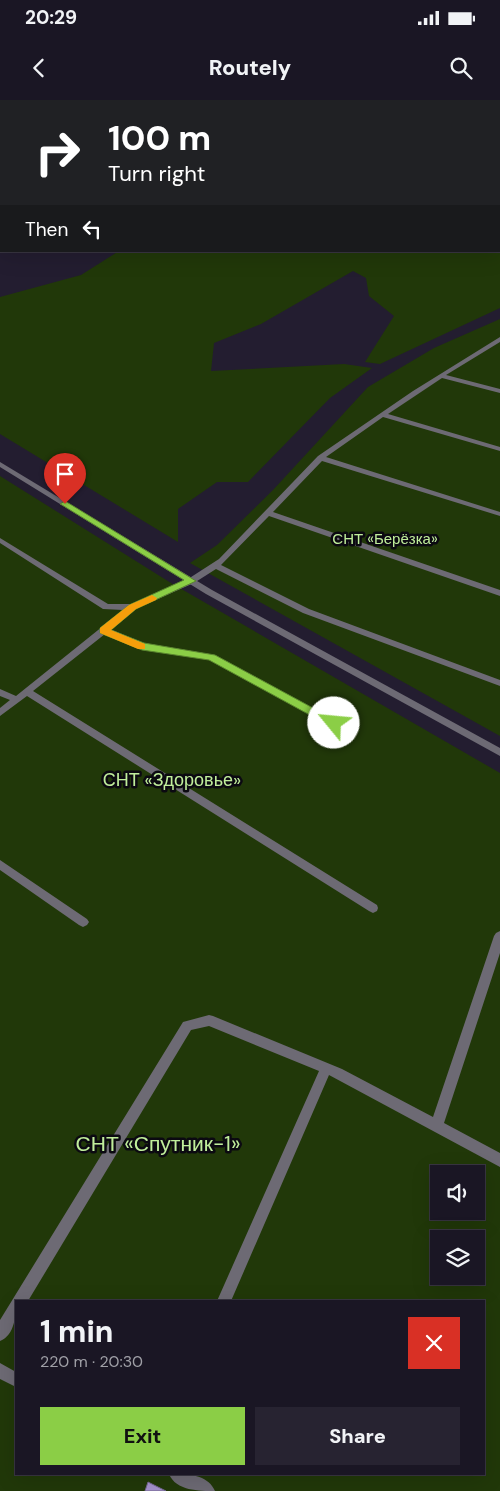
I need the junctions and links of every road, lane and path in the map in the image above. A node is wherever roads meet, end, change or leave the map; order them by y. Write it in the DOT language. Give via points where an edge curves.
graph roads {
  1 [pos="499,341"];
  2 [pos="442,376"];
  3 [pos="500,391"];
  4 [pos="383,415"];
  5 [pos="500,449"];
  6 [pos="321,458"];
  7 [pos="0,464"];
  8 [pos="268,514"];
  9 [pos="500,514"];
  10 [pos="0,540"];
  11 [pos="216,565"];
  12 [pos="191,581"];
  13 [pos="500,593"];
  14 [pos="132,607"];
  15 [pos="104,630"];
  16 [pos="500,683"];
  17 [pos="0,692"];
  18 [pos="27,692"];
  19 [pos="17,700"];
  20 [pos="0,713"];
  21 [pos="334,723"];
  22 [pos="500,752"];
  23 [pos="0,864"];
  24 [pos="373,908"];
  25 [pos="83,922"];
  26 [pos="500,936"];
  27 [pos="326,1068"];
  28 [pos="437,1126"];
  29 [pos="500,1160"];
  30 [pos="21,1300"];
  31 [pos="224,1300"];
  32 [pos="15,1309"];
  33 [pos="0,1334"];
  34 [pos="0,1370"];
  35 [pos="15,1379"];
  36 [pos="179,1475"];
  37 [pos="206,1491"];
  1 -- 2 [label="street"];
  2 -- 3 [label="street"];
  2 -- 4 [label="street"];
  4 -- 5 [label="street"];
  4 -- 6 [label="street"];
  6 -- 8 [label="street"];
  6 -- 9 [label="street"];
  7 -- 12 [label="street"];
  8 -- 11 [label="street"];
  8 -- 13 [label="street"];
  10 -- 14 [label="street" via="106,607"];
  11 -- 12 [label="street"];
  11 -- 16 [label="street" via="306,611"];
  12 -- 14 [label="street"];
  12 -- 22 [label="street"];
  14 -- 15 [label="street"];
  15 -- 18 [label="street"];
  15 -- 21 [label="street" via="142,646 212,657"];
  17 -- 19 [label="street"];
  18 -- 19 [label="street"];
  18 -- 24 [label="street"];
  19 -- 20 [label="street"];
  23 -- 25 [label="street"];
  26 -- 28 [label="street"];
  27 -- 28 [label="street"];
  27 -- 30 [label="street" via="208,1020 187,1026"];
  27 -- 31 [label="street"];
  28 -- 29 [label="street"];
  32 -- 33 [label="street"];
  34 -- 35 [label="street"];
  36 -- 37 [label="street"];
}
